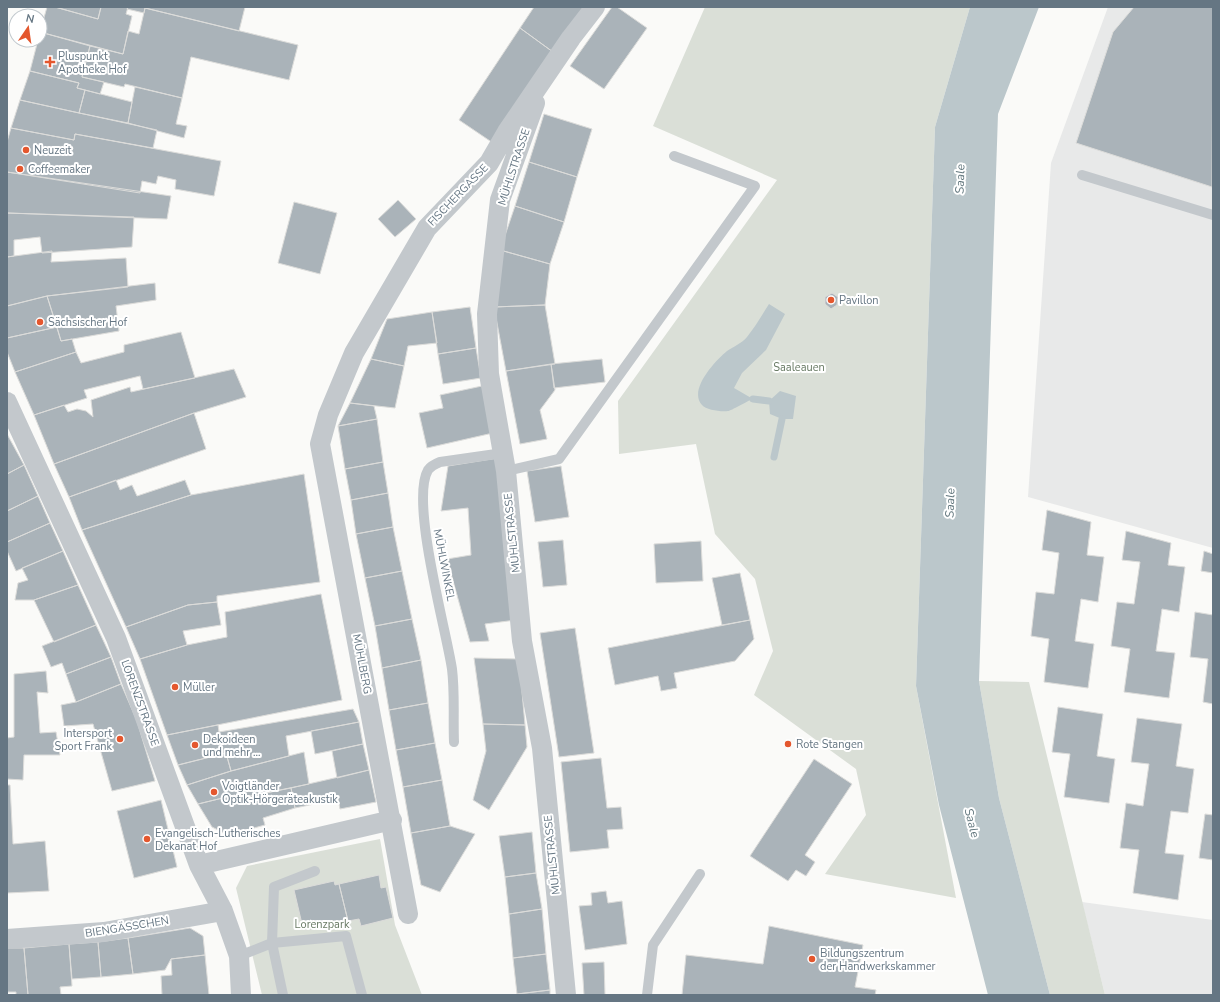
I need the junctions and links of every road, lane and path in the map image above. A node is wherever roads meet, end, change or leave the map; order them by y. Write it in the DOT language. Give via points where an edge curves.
graph roads {
  1 [pos="595,7"];
  2 [pos="544,79"];
  3 [pos="674,156"];
  4 [pos="1082,175"];
  5 [pos="1213,215"];
  6 [pos="9,414"];
  7 [pos="328,415"];
  8 [pos="504,462"];
  9 [pos="454,742"];
  10 [pos="392,820"];
  11 [pos="199,865"];
  12 [pos="315,871"];
  13 [pos="700,874"];
  14 [pos="223,911"];
  15 [pos="408,914"];
  16 [pos="7,939"];
  17 [pos="272,943"];
  18 [pos="239,956"];
  19 [pos="241,995"];
  20 [pos="283,995"];
  21 [pos="362,995"];
  22 [pos="566,995"];
  23 [pos="647,995"];
  1 -- 2 [label="street, FISCHERGASSE"];
  2 -- 7 [label="street, FISCHERGASSE" via="489,163 427,228 354,353"];
  2 -- 8 [label="street, MÜHLSTRASSE" via="500,200 487,314 489,374"];
  3 -- 8 [label="lane, MÜHLWINKEL" via="755,186 559,459"];
  4 -- 5 [label="lane"];
  6 -- 11 [label="street, LORENZSTRASSE" via="116,638"];
  7 -- 10 [label="street, MÜHLBERG" via="320,444"];
  8 -- 9 [label="lane, MÜHLWINKEL" via="440,462 428,470 426,476 423,494 424,521 452,670"];
  8 -- 22 [label="street, MÜHLSTRASSE" via="522,641 542,748"];
  10 -- 11 [label="street"];
  10 -- 15 [label="street, MÜHLBERG"];
  11 -- 14 [label="street, LORENZSTRASSE"];
  12 -- 17 [label="lane" via="274,887"];
  13 -- 23 [label="lane" via="653,945"];
  14 -- 16 [label="street, BIENGÄSSCHEN" via="104,932"];
  14 -- 18 [label="street, LORENZSTRASSE"];
  17 -- 18 [label="lane"];
  17 -- 20 [label="lane"];
  17 -- 21 [label="lane" via="346,936"];
  18 -- 19 [label="street, LORENZSTRASSE"];
}
